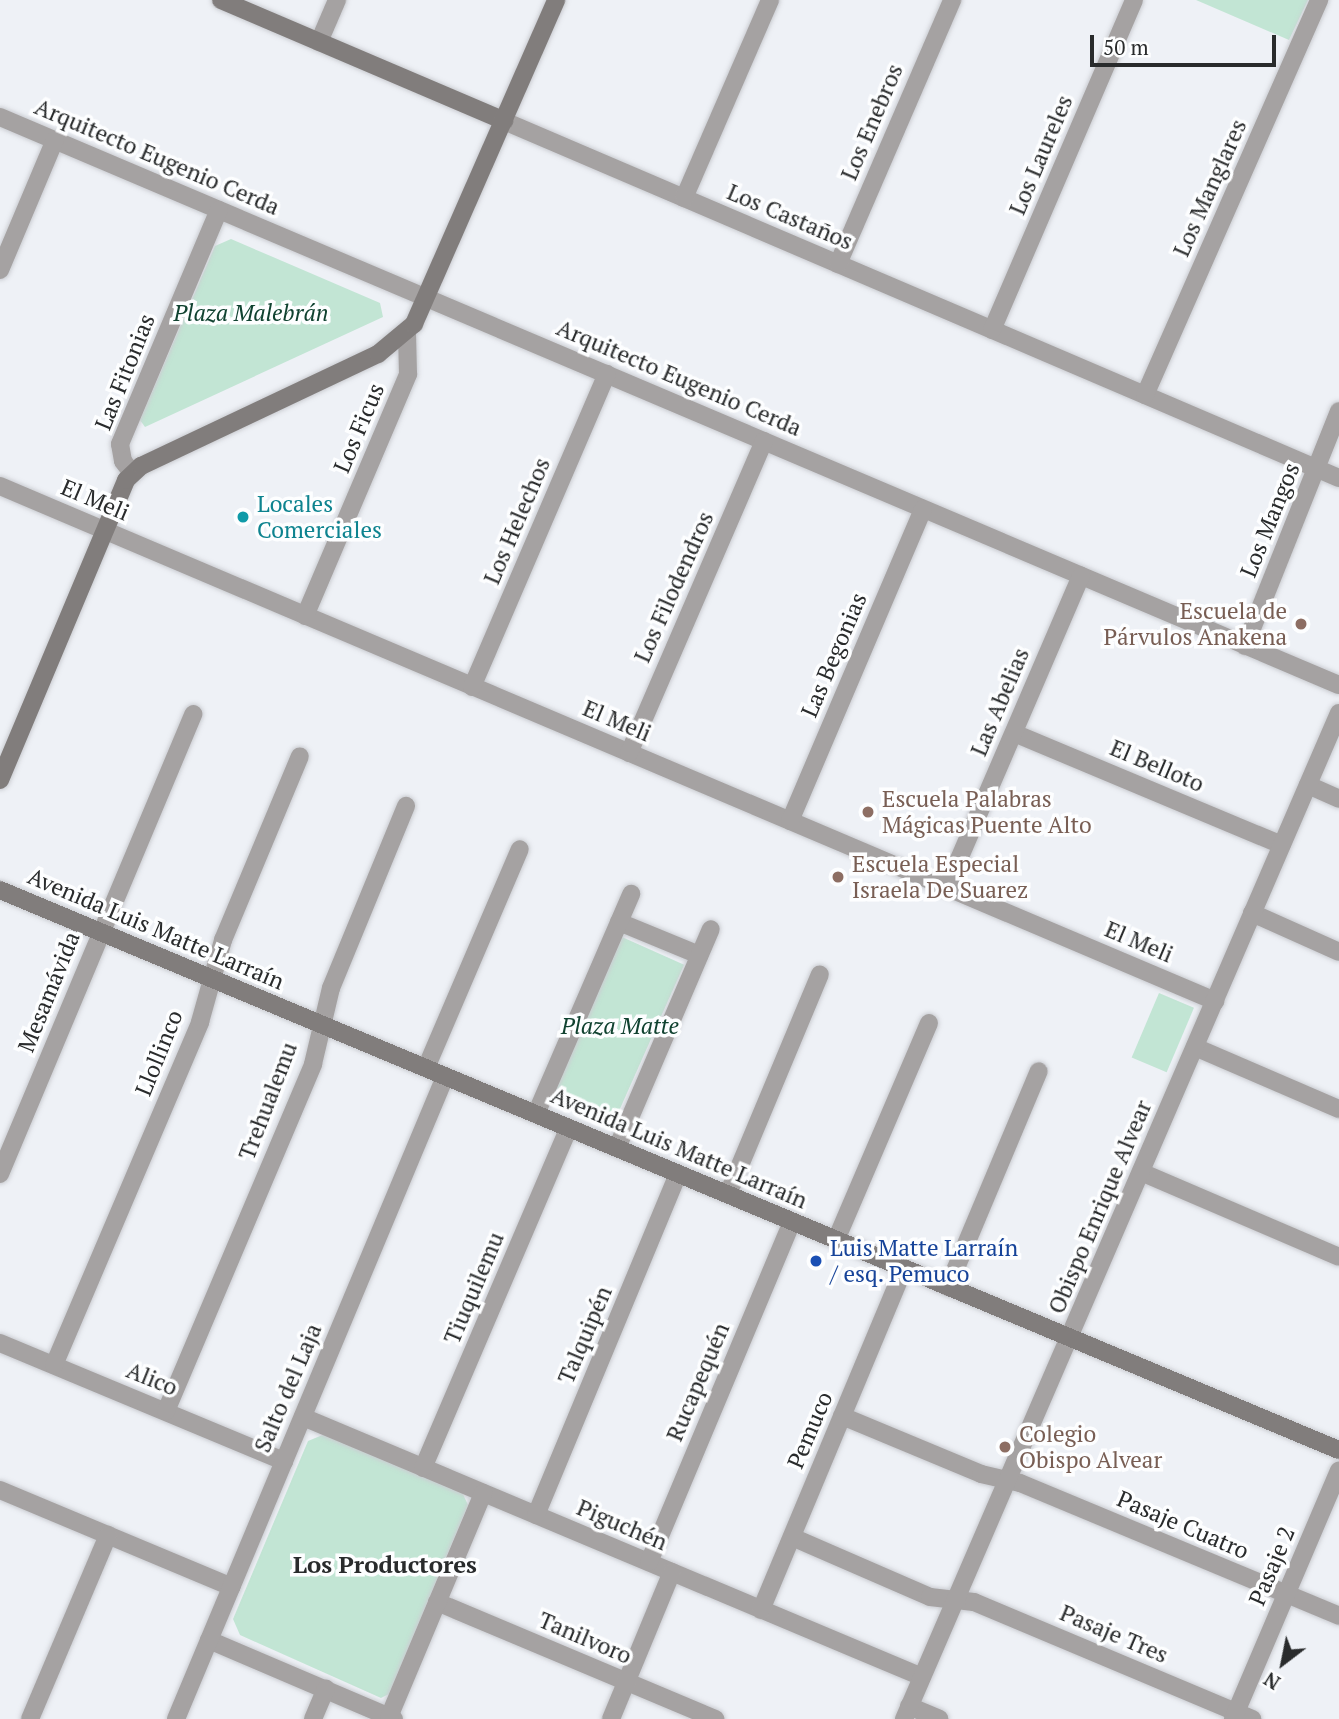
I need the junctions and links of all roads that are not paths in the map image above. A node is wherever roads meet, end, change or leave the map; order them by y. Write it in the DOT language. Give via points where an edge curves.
graph roads {
  1 [pos="221,0"];
  2 [pos="337,0"];
  3 [pos="556,0"];
  4 [pos="770,0"];
  5 [pos="952,0"];
  6 [pos="1134,0"];
  7 [pos="1319,0"];
  8 [pos="319,42"];
  9 [pos="0,117"];
  10 [pos="503,121"];
  11 [pos="55,141"];
  12 [pos="684,198"];
  13 [pos="219,210"];
  14 [pos="838,264"];
  15 [pos="0,270"];
  16 [pos="428,299"];
  17 [pos="992,330"];
  18 [pos="407,334"];
  19 [pos="607,374"];
  20 [pos="1145,396"];
  21 [pos="1339,411"];
  22 [pos="764,441"];
  23 [pos="1317,469"];
  24 [pos="132,473"];
  25 [pos="1339,478"];
  26 [pos="0,486"];
  27 [pos="923,509"];
  28 [pos="103,530"];
  29 [pos="1081,576"];
  30 [pos="305,616"];
  31 [pos="1245,646"];
  32 [pos="1339,685"];
  33 [pos="472,687"];
  34 [pos="1339,713"];
  35 [pos="193,714"];
  36 [pos="1014,733"];
  37 [pos="629,753"];
  38 [pos="300,756"];
  39 [pos="0,779"];
  40 [pos="1308,785"];
  41 [pos="1339,799"];
  42 [pos="406,806"];
  43 [pos="790,821"];
  44 [pos="1282,845"];
  45 [pos="520,849"];
  46 [pos="947,887"];
  47 [pos="0,890"];
  48 [pos="631,894"];
  49 [pos="1252,913"];
  50 [pos="618,922"];
  51 [pos="710,929"];
  52 [pos="100,932"];
  53 [pos="1339,952"];
  54 [pos="699,956"];
  55 [pos="820,974"];
  56 [pos="212,979"];
  57 [pos="1215,1001"];
  58 [pos="929,1023"];
  59 [pos="322,1025"];
  60 [pos="1195,1047"];
  61 [pos="426,1068"];
  62 [pos="1039,1071"];
  63 [pos="445,1077"];
  64 [pos="1339,1109"];
  65 [pos="536,1114"];
  66 [pos="569,1128"];
  67 [pos="617,1148"];
  68 [pos="1141,1172"];
  69 [pos="0,1174"];
  70 [pos="678,1174"];
  71 [pos="728,1194"];
  72 [pos="792,1222"];
  73 [pos="836,1240"];
  74 [pos="1339,1257"];
  75 [pos="904,1268"];
  76 [pos="948,1287"];
  77 [pos="1070,1338"];
  78 [pos="2,1350"];
  79 [pos="54,1365"];
  80 [pos="166,1412"];
  81 [pos="842,1416"];
  82 [pos="303,1417"];
  83 [pos="1339,1450"];
  84 [pos="284,1461"];
  85 [pos="423,1468"];
  86 [pos="1339,1471"];
  87 [pos="1007,1481"];
  88 [pos="0,1490"];
  89 [pos="483,1493"];
  90 [pos="536,1516"];
  91 [pos="108,1535"];
  92 [pos="792,1537"];
  93 [pos="649,1562"];
  94 [pos="672,1572"];
  95 [pos="232,1587"];
  96 [pos="1286,1594"];
  97 [pos="955,1600"];
  98 [pos="437,1602"];
  99 [pos="761,1610"];
  100 [pos="1339,1616"];
  101 [pos="209,1640"];
  102 [pos="922,1677"];
  103 [pos="626,1682"];
  104 [pos="326,1689"];
  105 [pos="906,1713"];
  106 [pos="1241,1717"];
  107 [pos="391,1718"];
  108 [pos="30,1719"];
  109 [pos="176,1719"];
  110 [pos="313,1719"];
  111 [pos="611,1719"];
  112 [pos="715,1719"];
  113 [pos="939,1719"];
  1 -- 8 [label="street, Los Castaños"];
  2 -- 8 [label="street"];
  3 -- 10 [label="street"];
  4 -- 12 [label="street"];
  5 -- 14 [label="street, Los Enebros"];
  6 -- 17 [label="street, Los Laureles"];
  7 -- 20 [label="street, Los Manglares"];
  8 -- 10 [label="street, Los Castaños"];
  9 -- 11 [label="street, Arquitecto Eugenio Cerda"];
  10 -- 12 [label="street, Los Castaños"];
  10 -- 16 [label="street"];
  11 -- 13 [label="street, Arquitecto Eugenio Cerda"];
  11 -- 15 [label="street"];
  12 -- 14 [label="street, Los Castaños"];
  13 -- 16 [label="street, Arquitecto Eugenio Cerda"];
  13 -- 24 [label="street, Las Fitonias" via="124,434 121,454"];
  14 -- 17 [label="street, Los Castaños"];
  16 -- 18 [label="street"];
  16 -- 19 [label="street, Arquitecto Eugenio Cerda"];
  17 -- 20 [label="street, Los Castaños"];
  18 -- 24 [label="street" via="378,354"];
  18 -- 30 [label="street, Los Ficus" via="408,374"];
  19 -- 22 [label="street, Arquitecto Eugenio Cerda"];
  19 -- 33 [label="street, Los Helechos"];
  20 -- 23 [label="street, Los Castaños"];
  21 -- 23 [label="street, Los Mangos"];
  22 -- 27 [label="street, Arquitecto Eugenio Cerda"];
  22 -- 37 [label="street, Los Filodendros"];
  23 -- 25 [label="street, Los Castaños"];
  23 -- 31 [label="street, Los Mangos"];
  24 -- 28 [label="street"];
  26 -- 28 [label="street, El Meli"];
  27 -- 29 [label="street, Arquitecto Eugenio Cerda"];
  27 -- 43 [label="street, Las Begonias"];
  28 -- 30 [label="street, El Meli"];
  28 -- 39 [label="street"];
  29 -- 31 [label="street, Arquitecto Eugenio Cerda"];
  29 -- 36 [label="street, Las Abelias"];
  30 -- 33 [label="street, El Meli"];
  31 -- 32 [label="street, Arquitecto Eugenio Cerda"];
  33 -- 37 [label="street, El Meli"];
  34 -- 40 [label="street, Obispo Enrique Alvear"];
  35 -- 52 [label="street, Mesamávida"];
  36 -- 44 [label="street, El Belloto"];
  36 -- 46 [label="street, Las Abelias"];
  37 -- 43 [label="street, El Meli"];
  38 -- 56 [label="street, Llollinco" via="223,940"];
  40 -- 41 [label="street"];
  40 -- 44 [label="street, Obispo Enrique Alvear"];
  42 -- 59 [label="street, Trehualemu" via="331,988"];
  43 -- 46 [label="street, El Meli"];
  44 -- 49 [label="street, Obispo Enrique Alvear"];
  45 -- 61 [label="street"];
  46 -- 57 [label="street, El Meli"];
  47 -- 52 [label="street, Avenida Luis Matte Larraín"];
  48 -- 50 [label="street"];
  49 -- 53 [label="street"];
  49 -- 57 [label="street, Obispo Enrique Alvear"];
  50 -- 54 [label="street"];
  50 -- 65 [label="street"];
  51 -- 54 [label="street"];
  52 -- 56 [label="street, Avenida Luis Matte Larraín"];
  52 -- 69 [label="street, Mesamávida"];
  54 -- 67 [label="street"];
  55 -- 71 [label="street"];
  56 -- 59 [label="street, Avenida Luis Matte Larraín"];
  56 -- 79 [label="street, Llollinco" via="200,1022"];
  57 -- 60 [label="street, Obispo Enrique Alvear"];
  58 -- 73 [label="street"];
  59 -- 61 [label="street, Avenida Luis Matte Larraín"];
  59 -- 80 [label="street, Trehualemu" via="313,1064"];
  60 -- 64 [label="street"];
  60 -- 68 [label="street, Obispo Enrique Alvear"];
  61 -- 63 [label="street, Avenida Luis Matte Larraín"];
  62 -- 76 [label="street"];
  63 -- 65 [label="street, Avenida Luis Matte Larraín"];
  63 -- 82 [label="street, Salto del Laja"];
  65 -- 66 [label="street, Avenida Luis Matte Larraín"];
  66 -- 67 [label="street, Avenida Luis Matte Larraín"];
  66 -- 85 [label="street, Tiuquilemu"];
  67 -- 70 [label="street, Avenida Luis Matte Larraín"];
  68 -- 74 [label="street"];
  68 -- 77 [label="street, Obispo Enrique Alvear"];
  70 -- 71 [label="street, Avenida Luis Matte Larraín"];
  70 -- 90 [label="street, Talquipén"];
  71 -- 72 [label="street, Avenida Luis Matte Larraín"];
  72 -- 73 [label="street, Avenida Luis Matte Larraín"];
  72 -- 93 [label="street, Rucapequén"];
  73 -- 75 [label="street, Avenida Luis Matte Larraín"];
  75 -- 76 [label="street, Avenida Luis Matte Larraín"];
  75 -- 81 [label="street, Pemuco"];
  76 -- 77 [label="street, Avenida Luis Matte Larraín"];
  77 -- 83 [label="street, Avenida Luis Matte Larraín"];
  77 -- 87 [label="street, Obispo Enrique Alvear"];
  78 -- 79 [label="street, Alico"];
  79 -- 80 [label="street, Alico"];
  80 -- 84 [label="street, Alico"];
  81 -- 87 [label="street, Pasaje Cuatro"];
  81 -- 92 [label="street, Pemuco"];
  82 -- 84 [label="street, Salto del Laja"];
  82 -- 85 [label="street, Piguchén"];
  84 -- 95 [label="street, Salto del Laja"];
  85 -- 89 [label="street, Piguchén"];
  86 -- 96 [label="street, Pasaje 2"];
  87 -- 96 [label="street, Pasaje Cuatro"];
  87 -- 97 [label="street, Obispo Enrique Alvear"];
  88 -- 91 [label="street"];
  89 -- 90 [label="street, Piguchén"];
  89 -- 98 [label="street"];
  90 -- 93 [label="street, Piguchén"];
  91 -- 95 [label="street"];
  91 -- 108 [label="street"];
  92 -- 97 [label="street, Pasaje Tres" via="930,1597"];
  92 -- 99 [label="street, Pemuco"];
  93 -- 94 [label="street, Piguchén"];
  94 -- 99 [label="street, Piguchén"];
  94 -- 103 [label="street"];
  95 -- 101 [label="street, Salto del Laja"];
  96 -- 100 [label="street, Pasaje Cuatro"];
  96 -- 106 [label="street, Pasaje 2"];
  97 -- 102 [label="street, Obispo Enrique Alvear"];
  97 -- 106 [label="street, Pasaje Tres" via="974,1602"];
  98 -- 103 [label="street, Tanilvoro"];
  98 -- 107 [label="street"];
  99 -- 102 [label="street, Piguchén"];
  101 -- 104 [label="street"];
  101 -- 109 [label="street, Salto del Laja"];
  102 -- 105 [label="street, Obispo Enrique Alvear"];
  103 -- 111 [label="street"];
  103 -- 112 [label="street, Tanilvoro"];
  104 -- 107 [label="street"];
  104 -- 110 [label="street"];
  105 -- 113 [label="street"];
}
